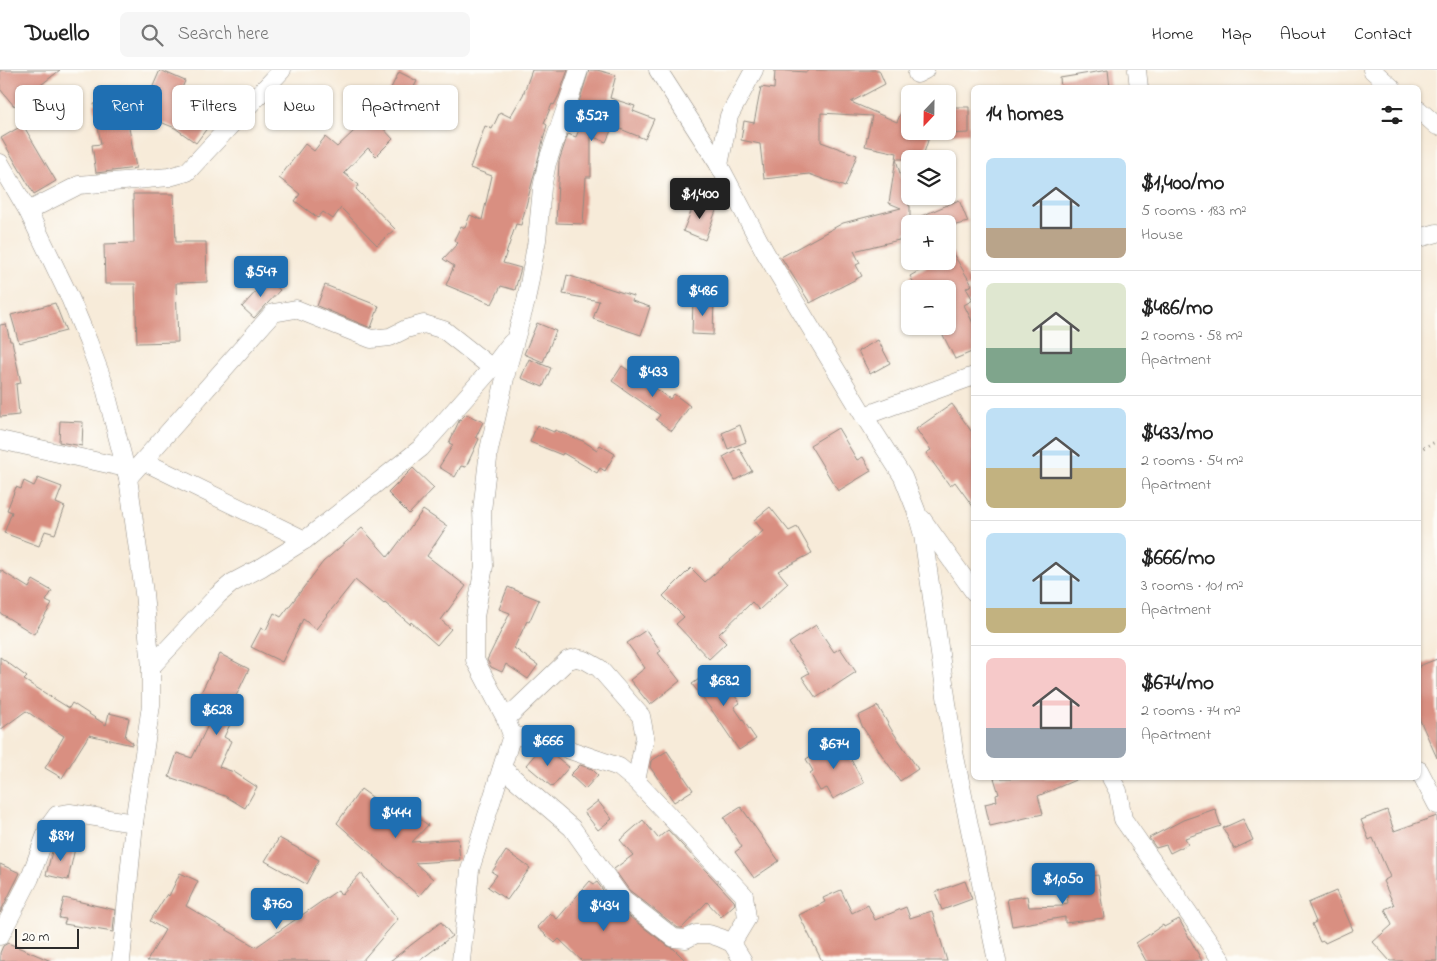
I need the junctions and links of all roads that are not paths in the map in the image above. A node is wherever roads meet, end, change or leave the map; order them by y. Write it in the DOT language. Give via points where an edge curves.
graph roads {
  1 [pos="282,70"];
  2 [pos="579,70"];
  3 [pos="658,70"];
  4 [pos="754,70"];
  5 [pos="1137,70"];
  6 [pos="1372,70"];
  7 [pos="1139,85"];
  8 [pos="1389,85"];
  9 [pos="1421,112"];
  10 [pos="1437,126"];
  11 [pos="0,163"];
  12 [pos="719,164"];
  13 [pos="28,211"];
  14 [pos="1437,233"];
  15 [pos="1421,237"];
  16 [pos="518,332"];
  17 [pos="492,368"];
  18 [pos="971,377"];
  19 [pos="864,416"];
  20 [pos="0,440"];
  21 [pos="143,461"];
  22 [pos="127,473"];
  23 [pos="916,510"];
  24 [pos="305,540"];
  25 [pos="971,588"];
  26 [pos="151,667"];
  27 [pos="509,727"];
  28 [pos="502,768"];
  29 [pos="1421,774"];
  30 [pos="1112,780"];
  31 [pos="636,781"];
  32 [pos="1437,805"];
  33 [pos="134,824"];
  34 [pos="0,936"];
  35 [pos="732,943"];
  36 [pos="121,961"];
  37 [pos="462,961"];
  38 [pos="743,961"];
  39 [pos="997,961"];
  40 [pos="1222,961"];
  1 -- 13 [label="street" via="187,172 169,177 79,185"];
  2 -- 16 [label="street" via="547,163 537,240"];
  3 -- 12 [label="street"];
  4 -- 12 [label="street" via="729,116"];
  5 -- 7 [label="street"];
  6 -- 8 [label="street"];
  9 -- 10 [label="street"];
  11 -- 13 [label="street"];
  12 -- 19 [label="street" via="765,252"];
  13 -- 22 [label="street" via="70,298 104,384"];
  14 -- 15 [label="street"];
  16 -- 17 [label="street"];
  16 -- 27 [label="street" via="489,450 482,511 484,566 475,618 475,660"];
  17 -- 21 [label="street" via="444,330 424,324 390,337 371,339 296,309 273,313"];
  17 -- 24 [label="street" via="421,448"];
  18 -- 19 [label="street"];
  19 -- 23 [label="street" via="903,477"];
  20 -- 22 [label="street"];
  21 -- 22 [label="street"];
  21 -- 24 [label="street"];
  22 -- 26 [label="street"];
  23 -- 25 [label="street"];
  23 -- 39 [label="street" via="923,535 954,752"];
  24 -- 26 [label="street" via="232,583"];
  26 -- 33 [label="street" via="151,706"];
  27 -- 28 [label="street"];
  27 -- 31 [label="street" via="619,767"];
  27 -- 31 [label="street" via="568,660 585,660 599,668 641,716 645,737"];
  28 -- 35 [label="street" via="572,828 621,896 674,938 710,934"];
  28 -- 37 [label="street" via="470,870"];
  29 -- 32 [label="street"];
  30 -- 40 [label="street" via="1118,791 1123,820"];
  31 -- 35 [label="street" via="744,896 747,918"];
  33 -- 34 [label="street" via="70,813 57,816 49,826 30,878"];
  33 -- 36 [label="street"];
  35 -- 38 [label="street"];
}
